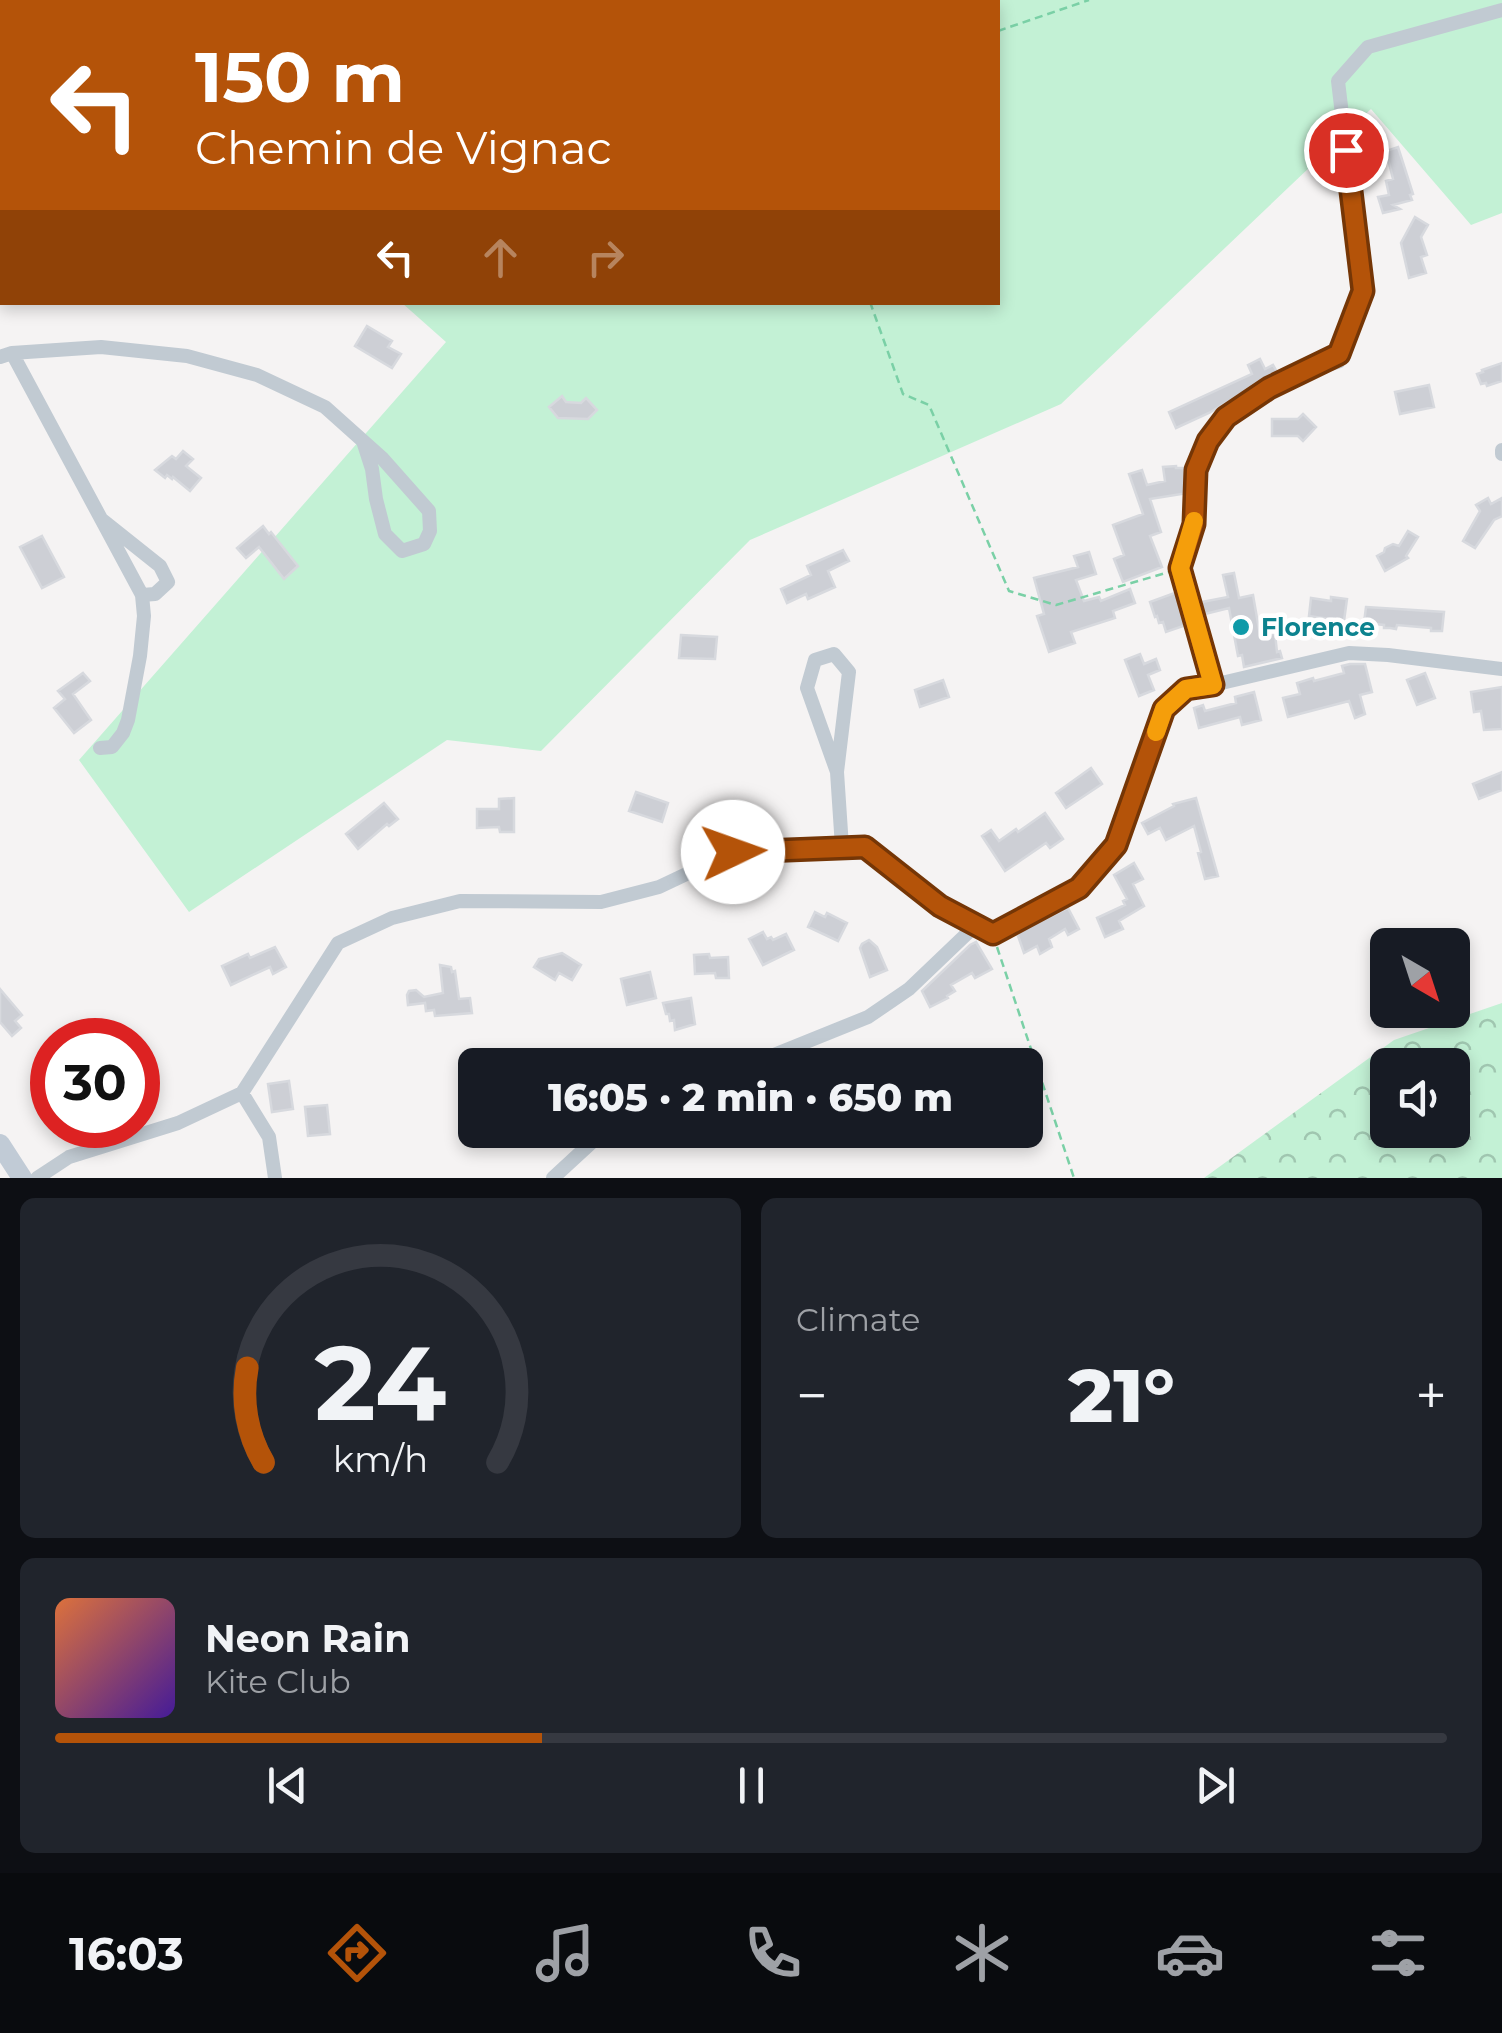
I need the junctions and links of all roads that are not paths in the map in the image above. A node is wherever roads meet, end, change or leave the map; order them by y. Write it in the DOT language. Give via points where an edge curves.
graph roads {
  1 [pos="1502,10"];
  2 [pos="6,355"];
  3 [pos="1342,366"];
  4 [pos="1269,388"];
  5 [pos="363,440"];
  6 [pos="101,519"];
  7 [pos="142,595"];
  8 [pos="1502,669"];
  9 [pos="1213,685"];
  10 [pos="100,748"];
  11 [pos="837,772"];
  12 [pos="842,846"];
  13 [pos="976,925"];
  14 [pos="792,1048"];
  15 [pos="242,1093"];
  16 [pos="0,1144"];
  17 [pos="586,1148"];
  18 [pos="22,1178"];
  19 [pos="37,1178"];
  20 [pos="275,1178"];
  21 [pos="554,1178"];
  1 -- 4 [label="street" via="1368,47 1338,80 1363,291 1339,354"];
  2 -- 5 [label="street" via="100,347 186,356 257,375 326,407"];
  2 -- 6 [label="street"];
  3 -- 4 [label="lane"];
  4 -- 9 [label="lane" via="1226,417 1196,470 1194,524 1180,568"];
  5 -- 5 [label="street" via="430,511 424,544 402,551 385,534"];
  6 -- 7 [label="street"];
  6 -- 7 [label="street" via="160,566 168,582"];
  7 -- 10 [label="street" via="128,720 112,748"];
  8 -- 9 [label="street" via="1349,653"];
  9 -- 13 [label="street" via="1186,689 1164,709 1116,845 1079,888 993,934"];
  11 -- 11 [label="street" via="850,672 834,654 815,660 807,688"];
  11 -- 12 [label="street"];
  12 -- 13 [label="street" via="865,847 940,906"];
  12 -- 15 [label="street" via="733,852 658,887 600,902 460,901 392,918 338,943"];
  13 -- 14 [label="street" via="868,1018"];
  15 -- 19 [label="street" via="178,1123 69,1156"];
  15 -- 20 [label="street" via="269,1137"];
  16 -- 18 [label="street"];
  17 -- 21 [label="street"];
}
